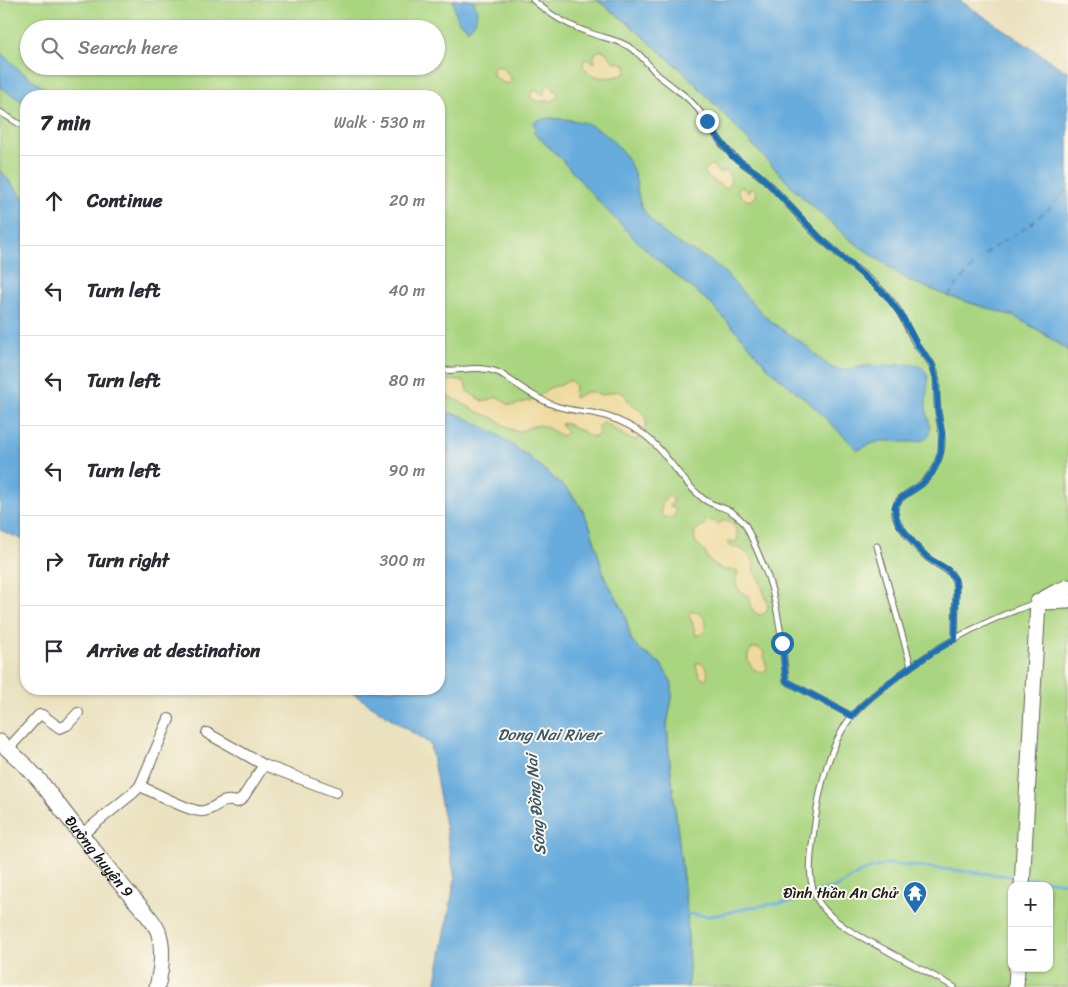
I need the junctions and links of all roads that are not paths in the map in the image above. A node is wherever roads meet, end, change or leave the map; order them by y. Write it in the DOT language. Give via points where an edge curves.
graph roads {
  1 [pos="533,0"];
  2 [pos="0,112"];
  3 [pos="20,124"];
  4 [pos="445,371"];
  5 [pos="877,546"];
  6 [pos="1068,587"];
  7 [pos="1068,601"];
  8 [pos="1038,602"];
  9 [pos="955,639"];
  10 [pos="912,666"];
  11 [pos="78,713"];
  12 [pos="852,716"];
  13 [pos="169,719"];
  14 [pos="208,733"];
  15 [pos="4,745"];
  16 [pos="264,765"];
  17 [pos="140,786"];
  18 [pos="336,792"];
  19 [pos="81,835"];
  20 [pos="1022,882"];
  21 [pos="1017,972"];
  22 [pos="157,987"];
  23 [pos="954,987"];
  24 [pos="1016,987"];
  1 -- 9 [label="lane" via="563,21 624,44 640,55 692,103 732,156 767,182 820,238 895,304 935,371 942,442 934,469 922,484 901,498 895,506 895,515 922,553 948,570 955,579"];
  2 -- 3 [label="lane"];
  4 -- 12 [label="lane" via="492,370 553,405 611,418 645,435 702,498 736,514 745,524 774,599 786,681"];
  5 -- 10 [label="lane"];
  6 -- 8 [label="street"];
  7 -- 8 [label="street"];
  8 -- 9 [label="lane" via="1000,616"];
  8 -- 20 [label="street"];
  9 -- 10 [label="lane"];
  10 -- 12 [label="lane"];
  11 -- 15 [label="street" via="60,728 42,715 36,716"];
  12 -- 23 [label="lane" via="835,744 819,795 810,866 812,887 826,911 852,932"];
  13 -- 17 [label="street"];
  14 -- 16 [label="street"];
  15 -- 19 [label="street, Đường huyện 9" via="40,781"];
  16 -- 17 [label="street" via="242,799 224,801 205,811 189,808"];
  16 -- 18 [label="street"];
  17 -- 19 [label="street"];
  19 -- 22 [label="street, Đường huyện 9" via="159,933 162,947"];
  21 -- 24 [label="street"];
}
